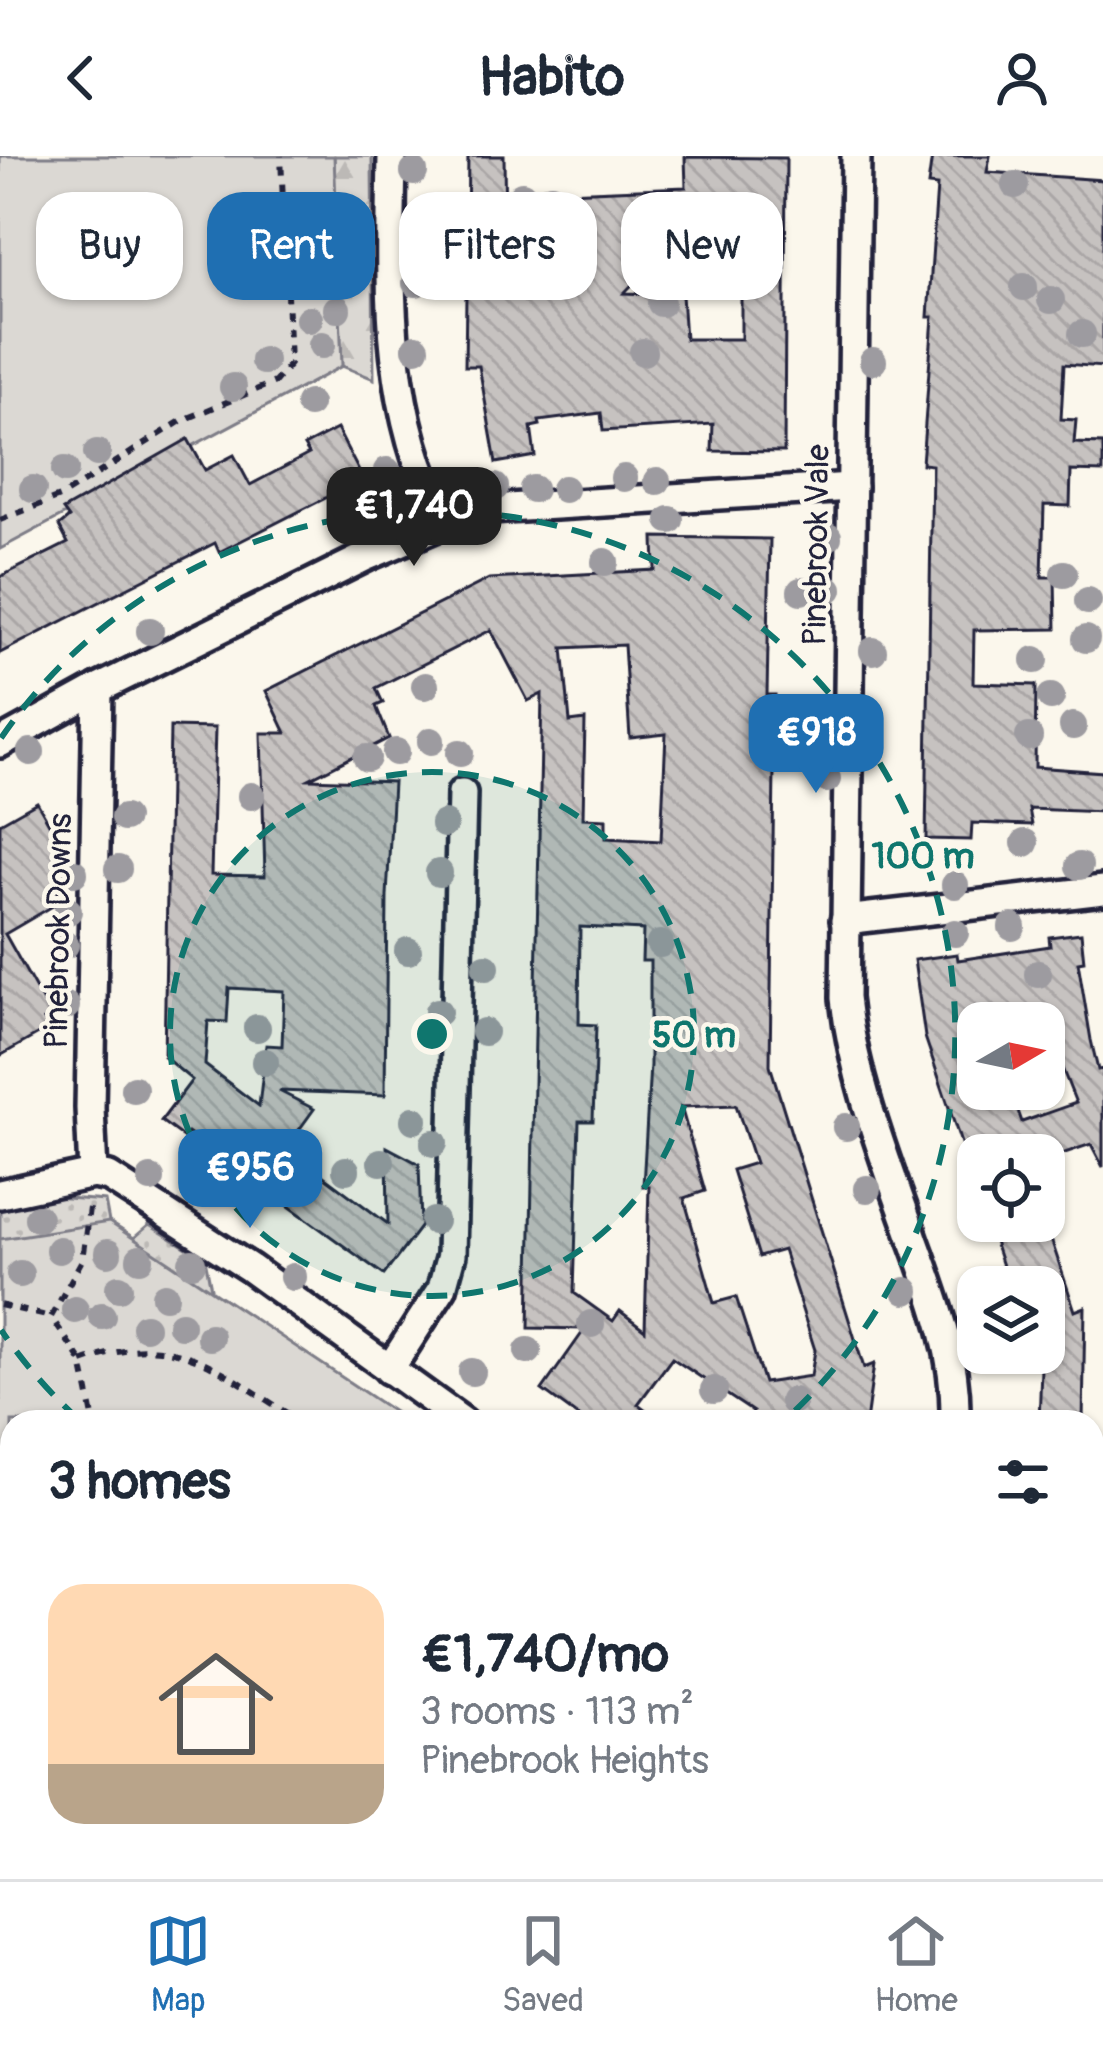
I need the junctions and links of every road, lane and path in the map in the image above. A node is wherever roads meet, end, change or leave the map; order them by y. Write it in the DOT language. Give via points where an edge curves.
graph roads {
  1 [pos="281,156"];
  2 [pos="392,156"];
  3 [pos="856,156"];
  4 [pos="852,487"];
  5 [pos="0,520"];
  6 [pos="443,521"];
  7 [pos="98,689"];
  8 [pos="0,742"];
  9 [pos="462,794"];
  10 [pos="1103,890"];
  11 [pos="845,920"];
  12 [pos="93,1174"];
  13 [pos="0,1194"];
  14 [pos="0,1305"];
  15 [pos="51,1318"];
  16 [pos="82,1362"];
  17 [pos="389,1370"];
  18 [pos="92,1410"];
  19 [pos="281,1410"];
  20 [pos="446,1410"];
  21 [pos="955,1410"];
  1 -- 5 [label="path" via="290,364 275,382 181,421 62,496"];
  2 -- 6 [label="street" via="394,363 408,440"];
  3 -- 4 [label="street, Pinebrook Vale"];
  4 -- 6 [label="street" via="527,505"];
  4 -- 11 [label="street, Pinebrook Vale"];
  6 -- 7 [label="street"];
  7 -- 8 [label="street"];
  7 -- 12 [label="street, Pinebrook Downs"];
  9 -- 17 [label="street" via="451,1255 442,1288"];
  10 -- 11 [label="street"];
  11 -- 21 [label="street, Pinebrook Vale" via="854,1058 942,1318"];
  12 -- 13 [label="street"];
  12 -- 15 [label="path" via="82,1260"];
  12 -- 17 [label="street" via="250,1268"];
  14 -- 15 [label="path"];
  15 -- 16 [label="path"];
  16 -- 18 [label="path"];
  16 -- 19 [label="path" via="115,1350 169,1348"];
  17 -- 20 [label="street"];
}
